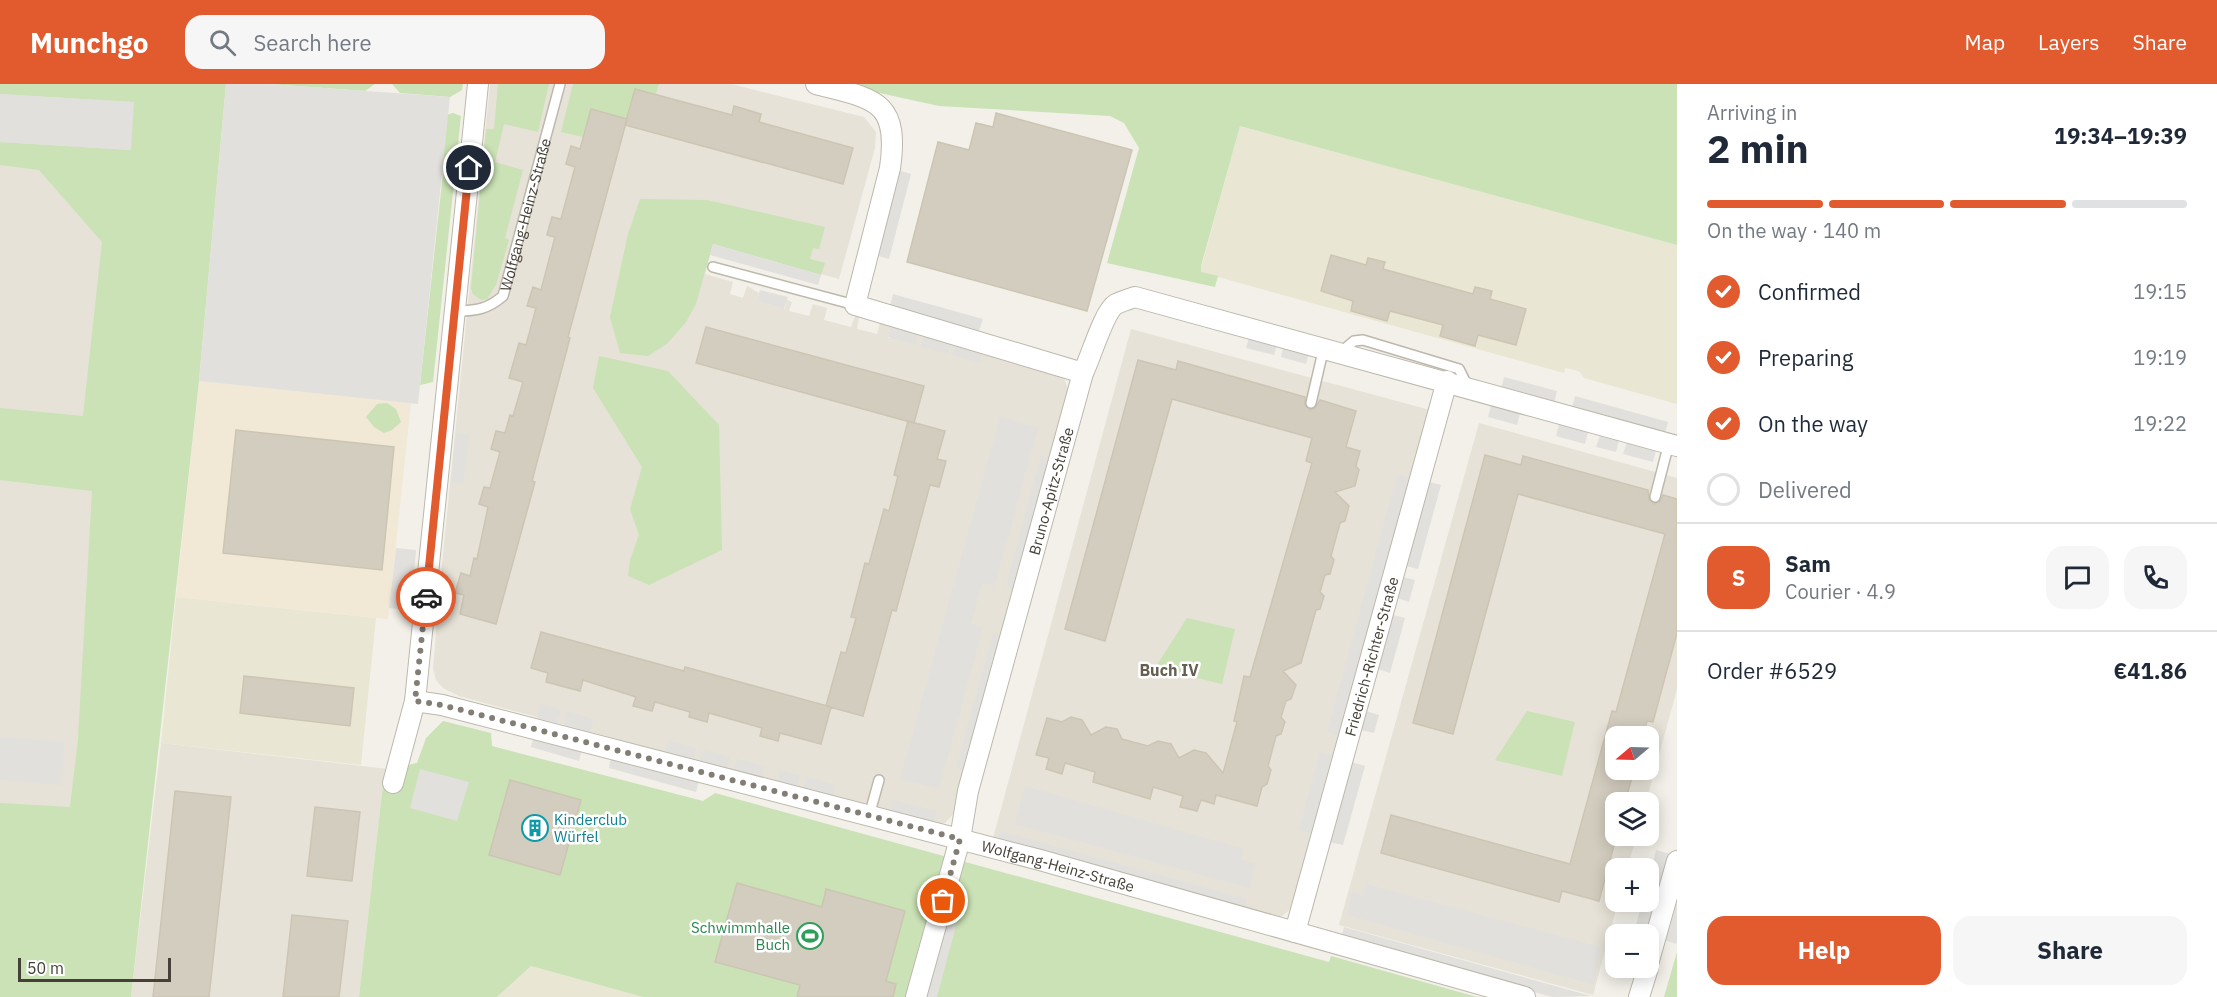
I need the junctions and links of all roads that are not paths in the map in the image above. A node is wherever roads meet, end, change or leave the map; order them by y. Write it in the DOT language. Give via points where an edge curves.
graph roads {
  1 [pos="478,84"];
  2 [pos="560,84"];
  3 [pos="816,84"];
  4 [pos="713,267"];
  5 [pos="855,306"];
  6 [pos="456,311"];
  7 [pos="1332,349"];
  8 [pos="1083,373"];
  9 [pos="1447,381"];
  10 [pos="1468,387"];
  11 [pos="1311,403"];
  12 [pos="1673,445"];
  13 [pos="1656,497"];
  14 [pos="415,701"];
  15 [pos="879,780"];
  16 [pos="393,783"];
  17 [pos="869,816"];
  18 [pos="960,839"];
  19 [pos="1677,861"];
  20 [pos="1659,926"];
  21 [pos="1295,932"];
  22 [pos="1645,978"];
  23 [pos="916,997"];
  24 [pos="1524,997"];
  25 [pos="1639,997"];
  1 -- 6 [label="street"];
  2 -- 6 [label="lane, Wolfgang-Heinz-Straße" via="503,296 491,307"];
  3 -- 5 [label="street" via="871,100 890,120 890,168"];
  4 -- 5 [label="lane"];
  5 -- 8 [label="street"];
  6 -- 14 [label="street"];
  7 -- 8 [label="street" via="1135,297 1115,305 1104,317 1095,351"];
  7 -- 9 [label="street"];
  7 -- 10 [label="lane" via="1363,340 1458,369"];
  7 -- 11 [label="lane"];
  8 -- 18 [label="street, Bruno-Apitz-Straße" via="967,797"];
  9 -- 10 [label="street"];
  9 -- 21 [label="street, Friedrich-Richter-Straße"];
  10 -- 12 [label="street"];
  12 -- 13 [label="lane"];
  14 -- 16 [label="street"];
  14 -- 17 [label="street, Wolfgang-Heinz-Straße"];
  15 -- 17 [label="lane"];
  17 -- 18 [label="street, Wolfgang-Heinz-Straße"];
  18 -- 21 [label="street, Wolfgang-Heinz-Straße"];
  18 -- 23 [label="street, Bruno-Apitz-Straße"];
  19 -- 20 [label="street"];
  21 -- 24 [label="street, Wolfgang-Heinz-Straße"];
  22 -- 25 [label="street"];
}
